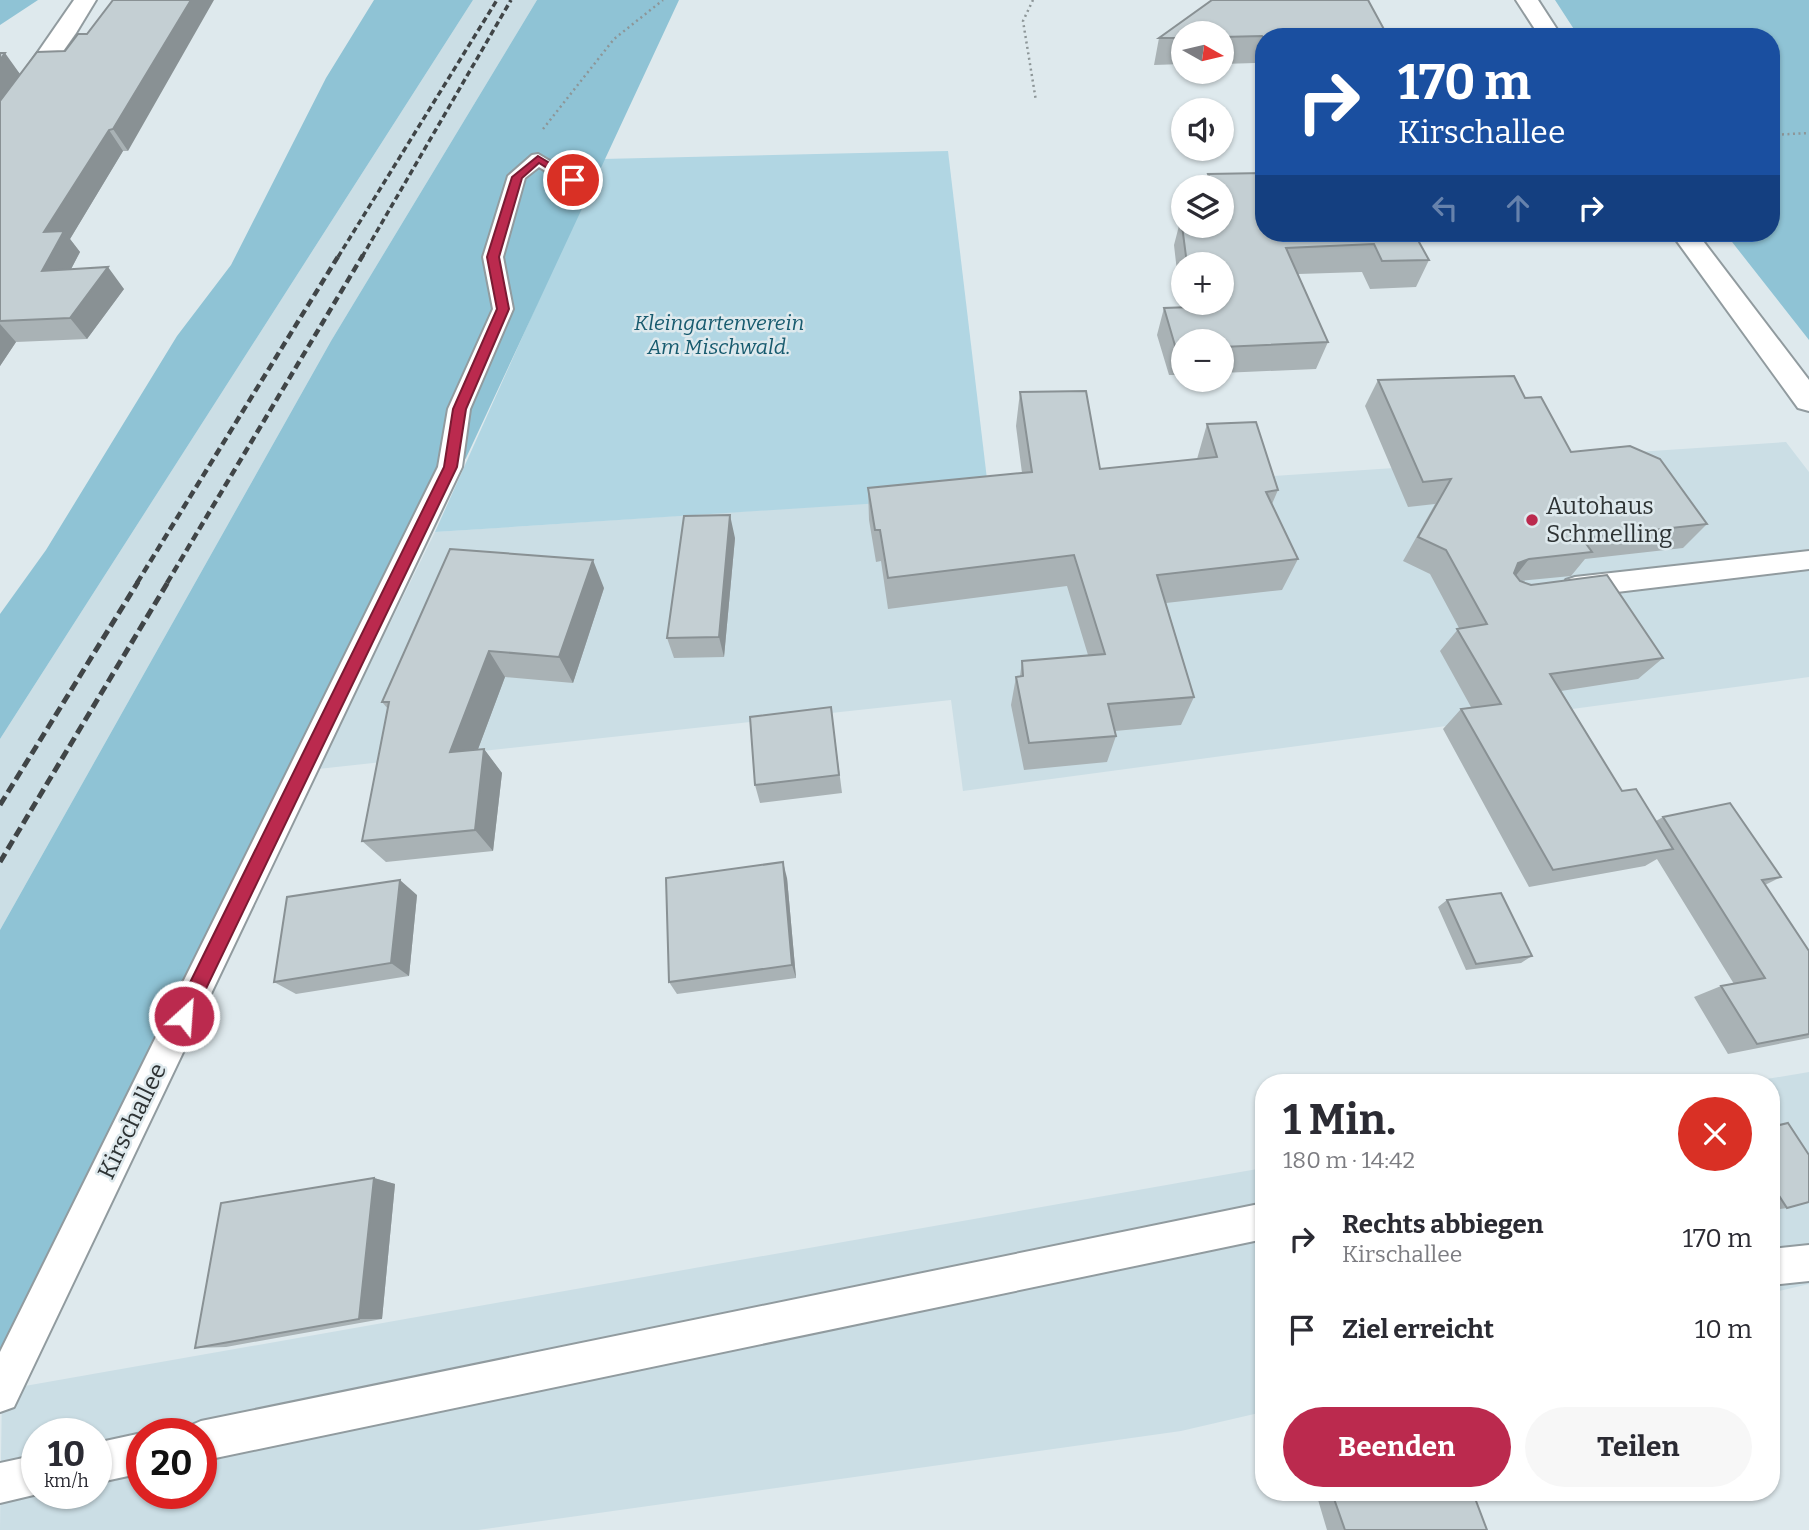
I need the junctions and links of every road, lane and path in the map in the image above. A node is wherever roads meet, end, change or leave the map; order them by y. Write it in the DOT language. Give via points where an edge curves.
graph roads {
  1 [pos="85,0"];
  2 [pos="663,0"];
  3 [pos="1033,0"];
  4 [pos="1527,0"];
  5 [pos="1545,28"];
  6 [pos="1036,101"];
  7 [pos="0,124"];
  8 [pos="1809,133"];
  9 [pos="1780,135"];
  10 [pos="538,159"];
  11 [pos="573,180"];
  12 [pos="1691,242"];
  13 [pos="1809,401"];
  14 [pos="1809,560"];
  15 [pos="1552,590"];
  16 [pos="1255,1223"];
  17 [pos="1809,1263"];
  18 [pos="1780,1266"];
  19 [pos="0,1393"];
  20 [pos="217,1438"];
  21 [pos="21,1478"];
  22 [pos="0,1483"];
  1 -- 7 [label="main road"];
  2 -- 10 [label="path" via="614,39 539,134"];
  3 -- 6 [label="path" via="1023,21"];
  4 -- 5 [label="main road"];
  8 -- 9 [label="path"];
  10 -- 11 [label="lane"];
  10 -- 19 [label="lane, Kirschallee" via="517,177 493,257 503,309 459,409 450,467"];
  12 -- 13 [label="main road"];
  14 -- 15 [label="lane"];
  16 -- 20 [label="lane"];
  17 -- 18 [label="lane"];
  21 -- 22 [label="lane"];
}
